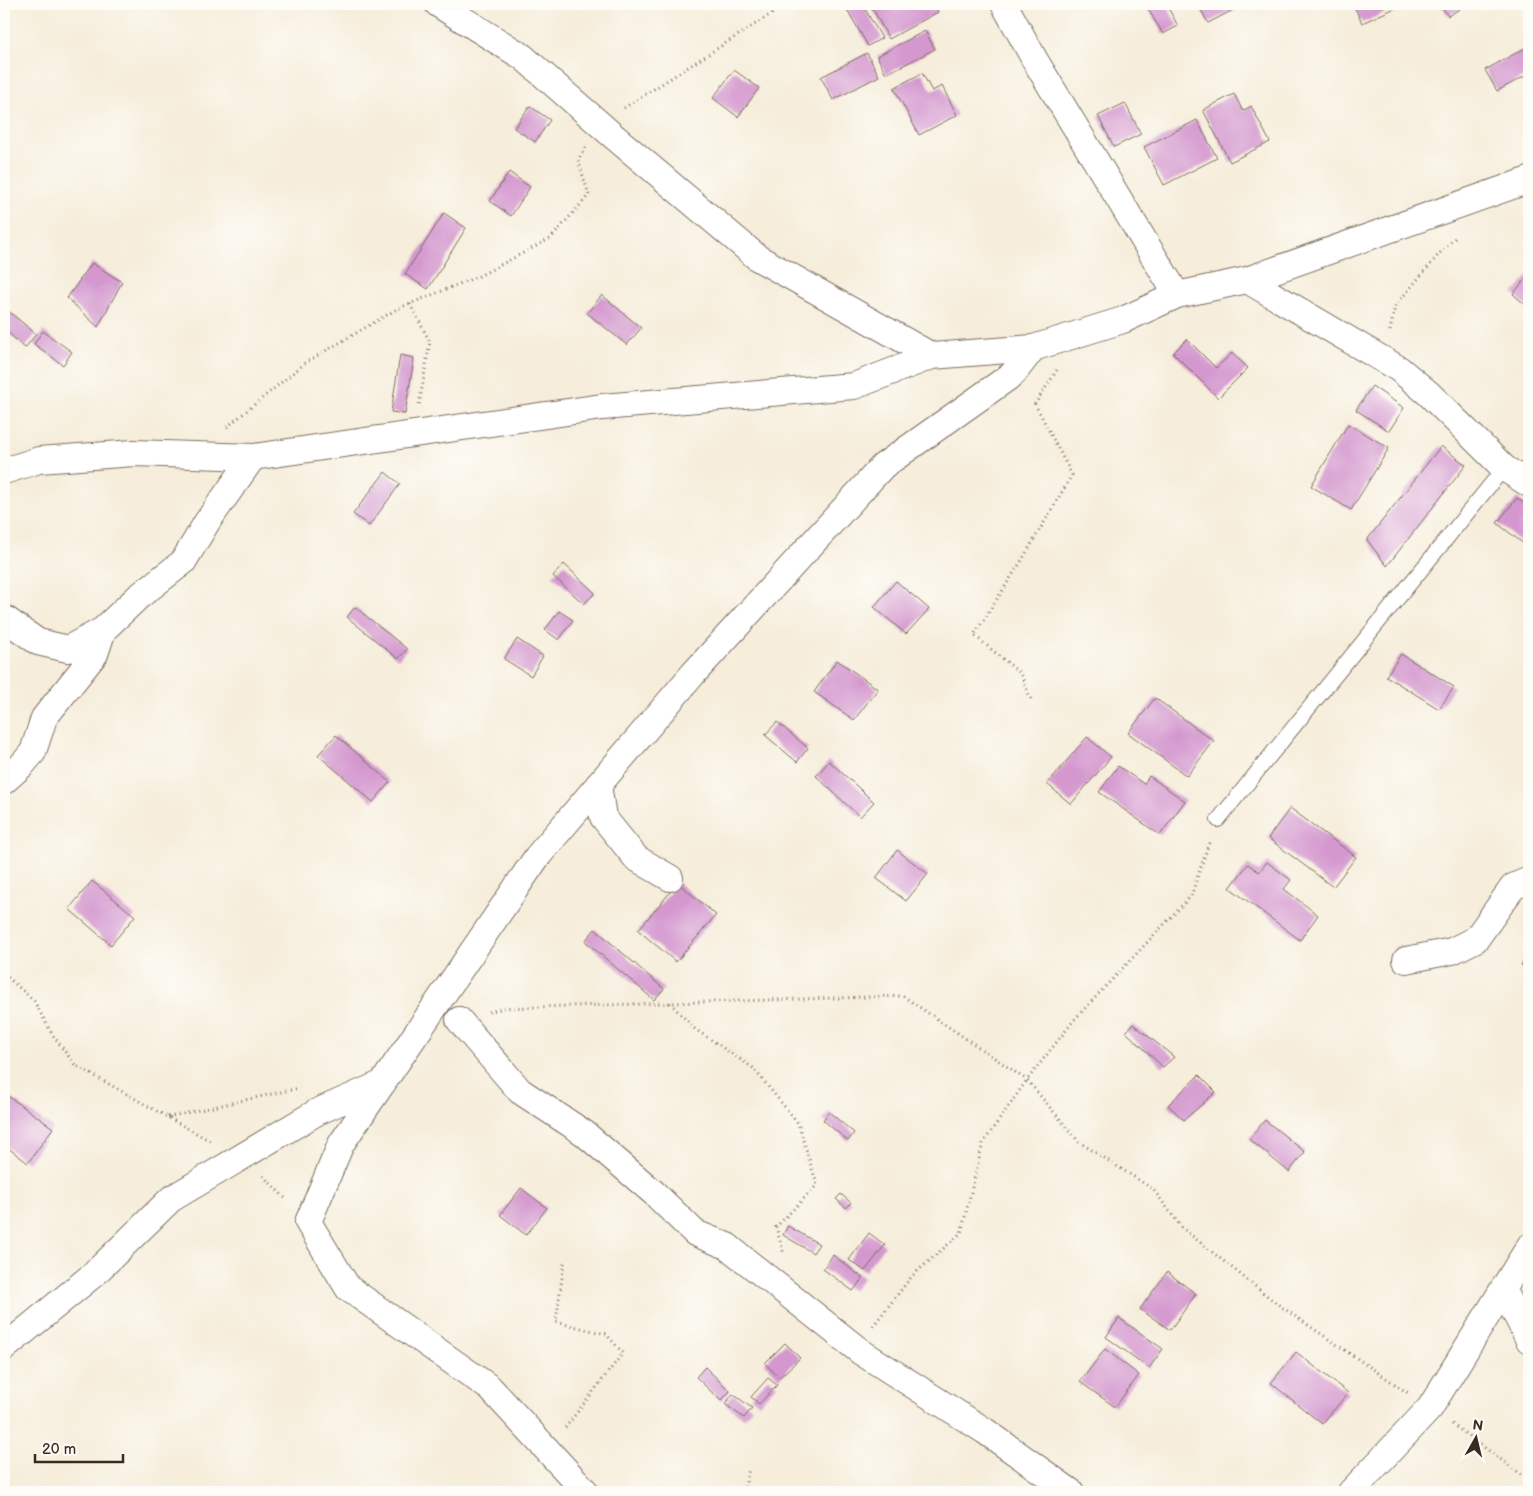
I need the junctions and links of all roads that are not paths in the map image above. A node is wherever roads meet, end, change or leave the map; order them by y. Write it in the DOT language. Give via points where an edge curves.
graph roads {
  1 [pos="438,4"];
  2 [pos="1004,4"];
  3 [pos="1529,180"];
  4 [pos="1247,280"];
  5 [pos="1177,295"];
  6 [pos="1032,348"];
  7 [pos="932,356"];
  8 [pos="253,457"];
  9 [pos="1504,468"];
  10 [pos="4,471"];
  11 [pos="1529,484"];
  12 [pos="4,618"];
  13 [pos="103,630"];
  14 [pos="4,781"];
  15 [pos="598,785"];
  16 [pos="1218,820"];
  17 [pos="670,878"];
  18 [pos="1529,880"];
  19 [pos="1406,960"];
  20 [pos="459,1020"];
  21 [pos="383,1083"];
  22 [pos="1529,1247"];
  23 [pos="1503,1289"];
  24 [pos="1529,1340"];
  25 [pos="4,1348"];
  26 [pos="586,1492"];
  27 [pos="1071,1492"];
  28 [pos="1351,1492"];
  1 -- 7 [label="street" via="523,57 758,258"];
  2 -- 5 [label="street"];
  3 -- 4 [label="street"];
  4 -- 5 [label="street"];
  4 -- 9 [label="street" via="1399,369"];
  5 -- 6 [label="street" via="1123,320"];
  6 -- 7 [label="street"];
  6 -- 15 [label="street" via="1013,374 883,466 693,674"];
  7 -- 8 [label="street" via="854,386 602,407"];
  8 -- 10 [label="street" via="134,453 39,460"];
  8 -- 13 [label="street" via="183,562"];
  9 -- 11 [label="street"];
  9 -- 16 [label="lane"];
  12 -- 13 [label="street" via="38,642 68,649"];
  13 -- 14 [label="street" via="95,654 44,718 33,752"];
  15 -- 17 [label="street" via="603,817 636,858"];
  15 -- 21 [label="street" via="537,857"];
  18 -- 19 [label="street" via="1513,887 1476,939 1452,951"];
  20 -- 27 [label="street" via="520,1091 584,1133 695,1233 727,1246 861,1352 985,1430"];
  21 -- 25 [label="street" via="317,1112 171,1199 94,1274"];
  21 -- 26 [label="street" via="341,1144 308,1222 348,1288 490,1388"];
  22 -- 23 [label="street"];
  23 -- 24 [label="street"];
  23 -- 28 [label="street" via="1430,1408"];
}
